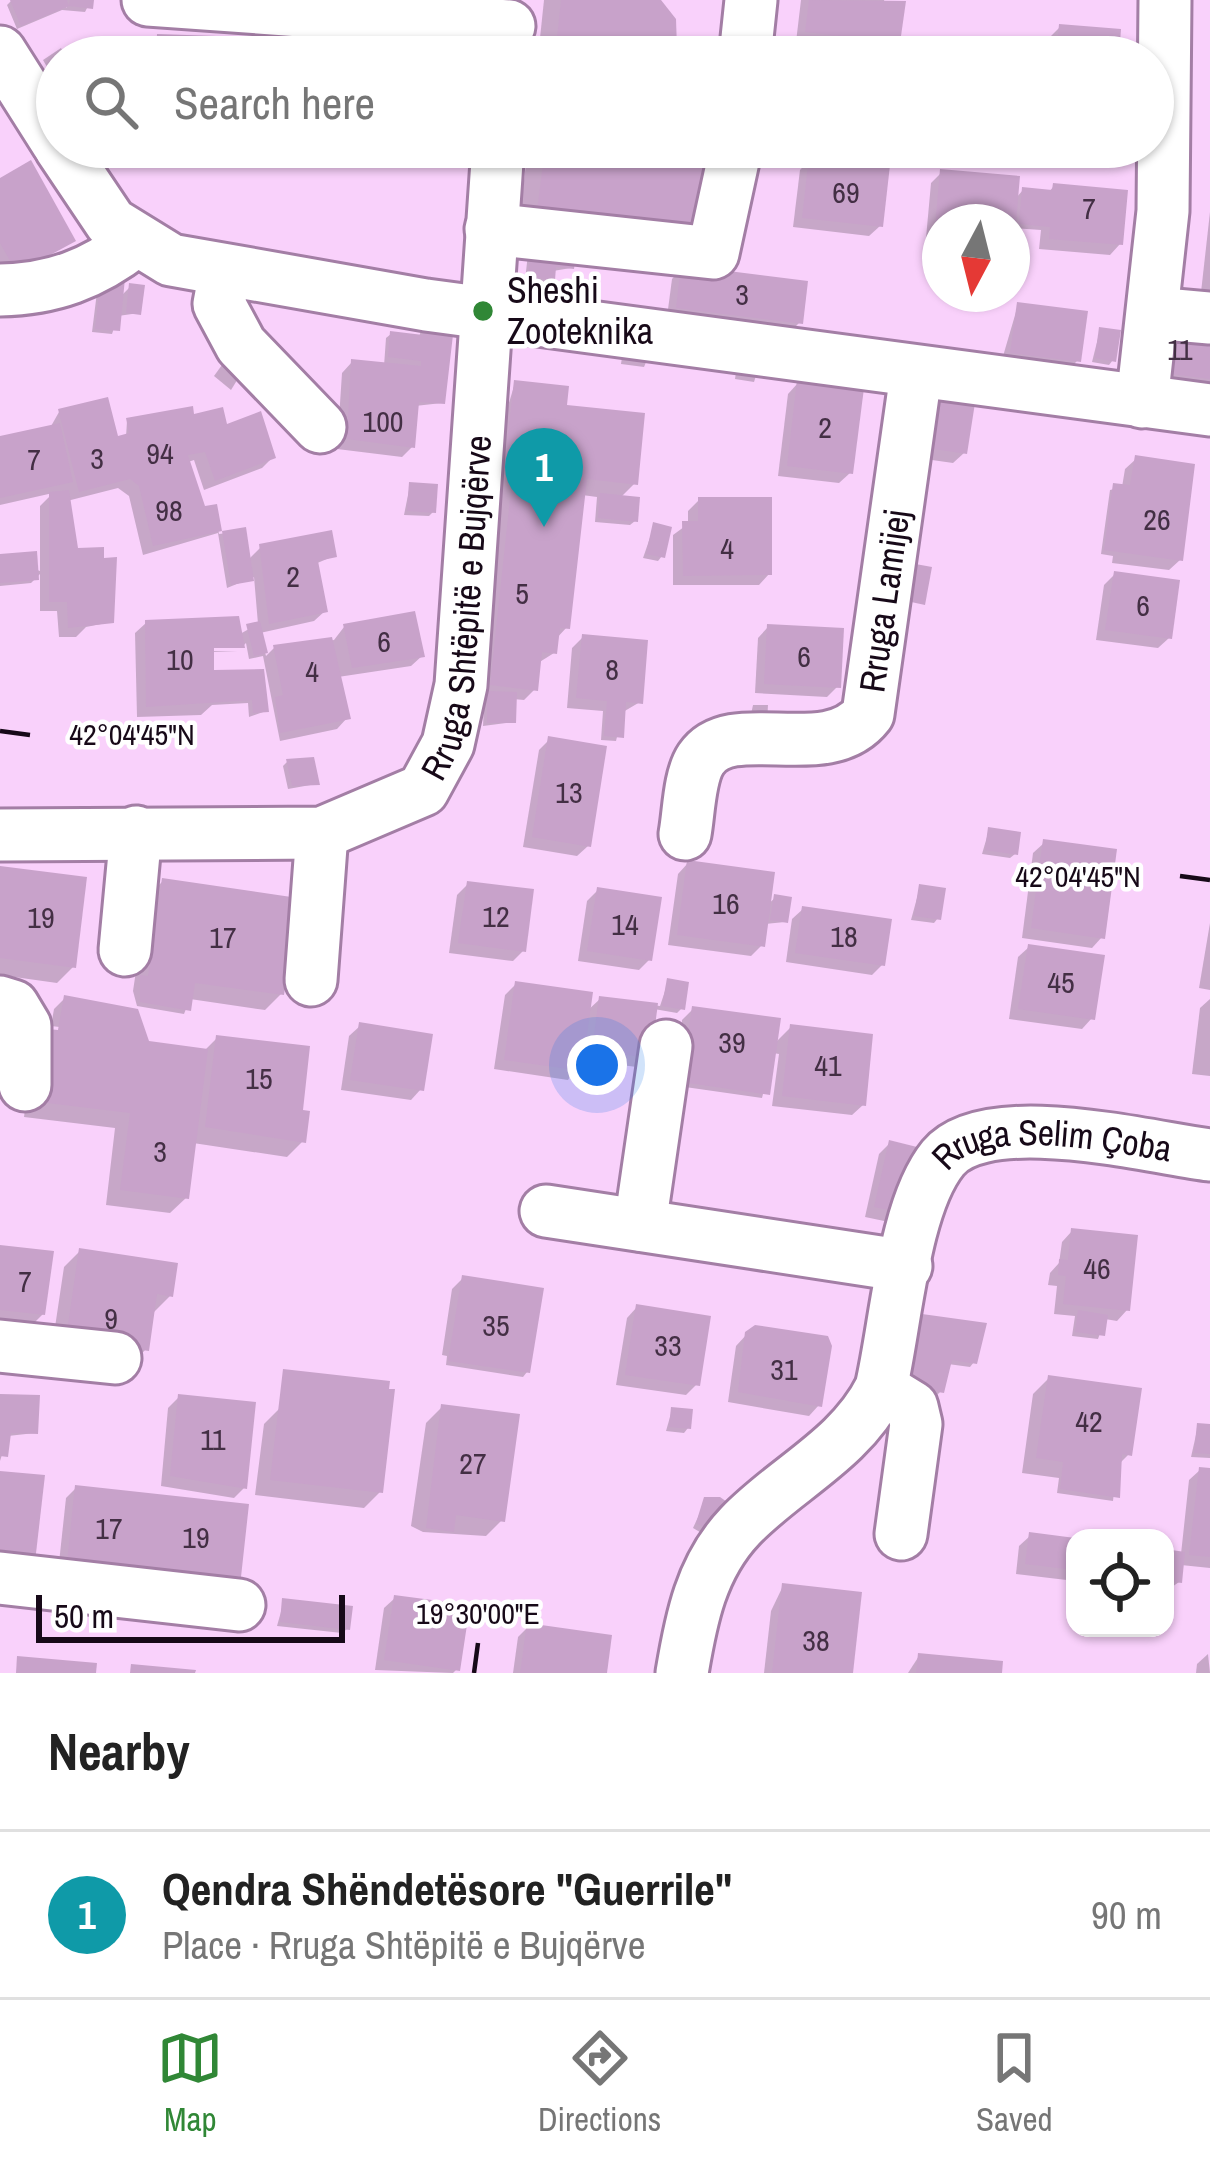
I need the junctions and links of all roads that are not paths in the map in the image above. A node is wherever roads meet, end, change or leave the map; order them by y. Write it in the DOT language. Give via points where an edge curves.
graph roads {
  1 [pos="148,0"];
  2 [pos="751,0"];
  3 [pos="1166,0"];
  4 [pos="509,28"];
  5 [pos="747,36"];
  6 [pos="1167,36"];
  7 [pos="0,52"];
  8 [pos="36,108"];
  9 [pos="75,168"];
  10 [pos="496,168"];
  11 [pos="731,168"];
  12 [pos="1163,168"];
  13 [pos="491,230"];
  14 [pos="134,242"];
  15 [pos="225,272"];
  16 [pos="0,290"];
  17 [pos="483,311"];
  18 [pos="1153,313"];
  19 [pos="1210,318"];
  20 [pos="916,374"];
  21 [pos="1142,402"];
  22 [pos="1210,410"];
  23 [pos="320,427"];
  24 [pos="136,832"];
  25 [pos="322,833"];
  26 [pos="685,834"];
  27 [pos="0,835"];
  28 [pos="125,950"];
  29 [pos="311,980"];
  30 [pos="0,1002"];
  31 [pos="666,1046"];
  32 [pos="25,1085"];
  33 [pos="1210,1155"];
  34 [pos="546,1211"];
  35 [pos="640,1226"];
  36 [pos="906,1266"];
  37 [pos="0,1346"];
  38 [pos="115,1358"];
  39 [pos="880,1388"];
  40 [pos="902,1534"];
  41 [pos="0,1578"];
  42 [pos="239,1605"];
  43 [pos="682,1673"];
  1 -- 4 [label="street"];
  2 -- 5 [label="street"];
  3 -- 6 [label="street"];
  7 -- 8 [label="street"];
  9 -- 14 [label="street" via="111,223"];
  10 -- 13 [label="street, Rruga Shtëpitë e Bujqërve"];
  11 -- 13 [label="street" via="712,253"];
  12 -- 18 [label="street"];
  13 -- 17 [label="street, Rruga Shtëpitë e Bujqërve"];
  14 -- 15 [label="street"];
  14 -- 16 [label="street" via="68,281"];
  15 -- 17 [label="street"];
  15 -- 23 [label="street" via="219,304 241,345"];
  17 -- 20 [label="street"];
  17 -- 25 [label="street, Rruga Shtëpitë e Bujqërve" via="470,568 448,743 422,790"];
  18 -- 19 [label="street"];
  18 -- 21 [label="street"];
  20 -- 21 [label="street"];
  20 -- 26 [label="street, Rruga Lamijej" via="868,714 836,736 711,747 698,764"];
  21 -- 22 [label="street"];
  24 -- 25 [label="street, Rruga Shtëpitë e Bujqërve"];
  24 -- 27 [label="street, Rruga Shtëpitë e Bujqërve"];
  24 -- 28 [label="street"];
  25 -- 29 [label="street"];
  30 -- 32 [label="street" via="13,1006 25,1026"];
  31 -- 35 [label="street"];
  33 -- 36 [label="street, Rruga Selim Çoba" via="1017,1130 968,1137 942,1159 920,1204"];
  34 -- 35 [label="street"];
  35 -- 36 [label="street"];
  36 -- 39 [label="street, Rruga Selim Çoba"];
  37 -- 38 [label="street"];
  39 -- 40 [label="street" via="912,1406 916,1424"];
  39 -- 43 [label="street, Rruga Selim Çoba" via="867,1415 740,1526 708,1572"];
  41 -- 42 [label="street"];
}
